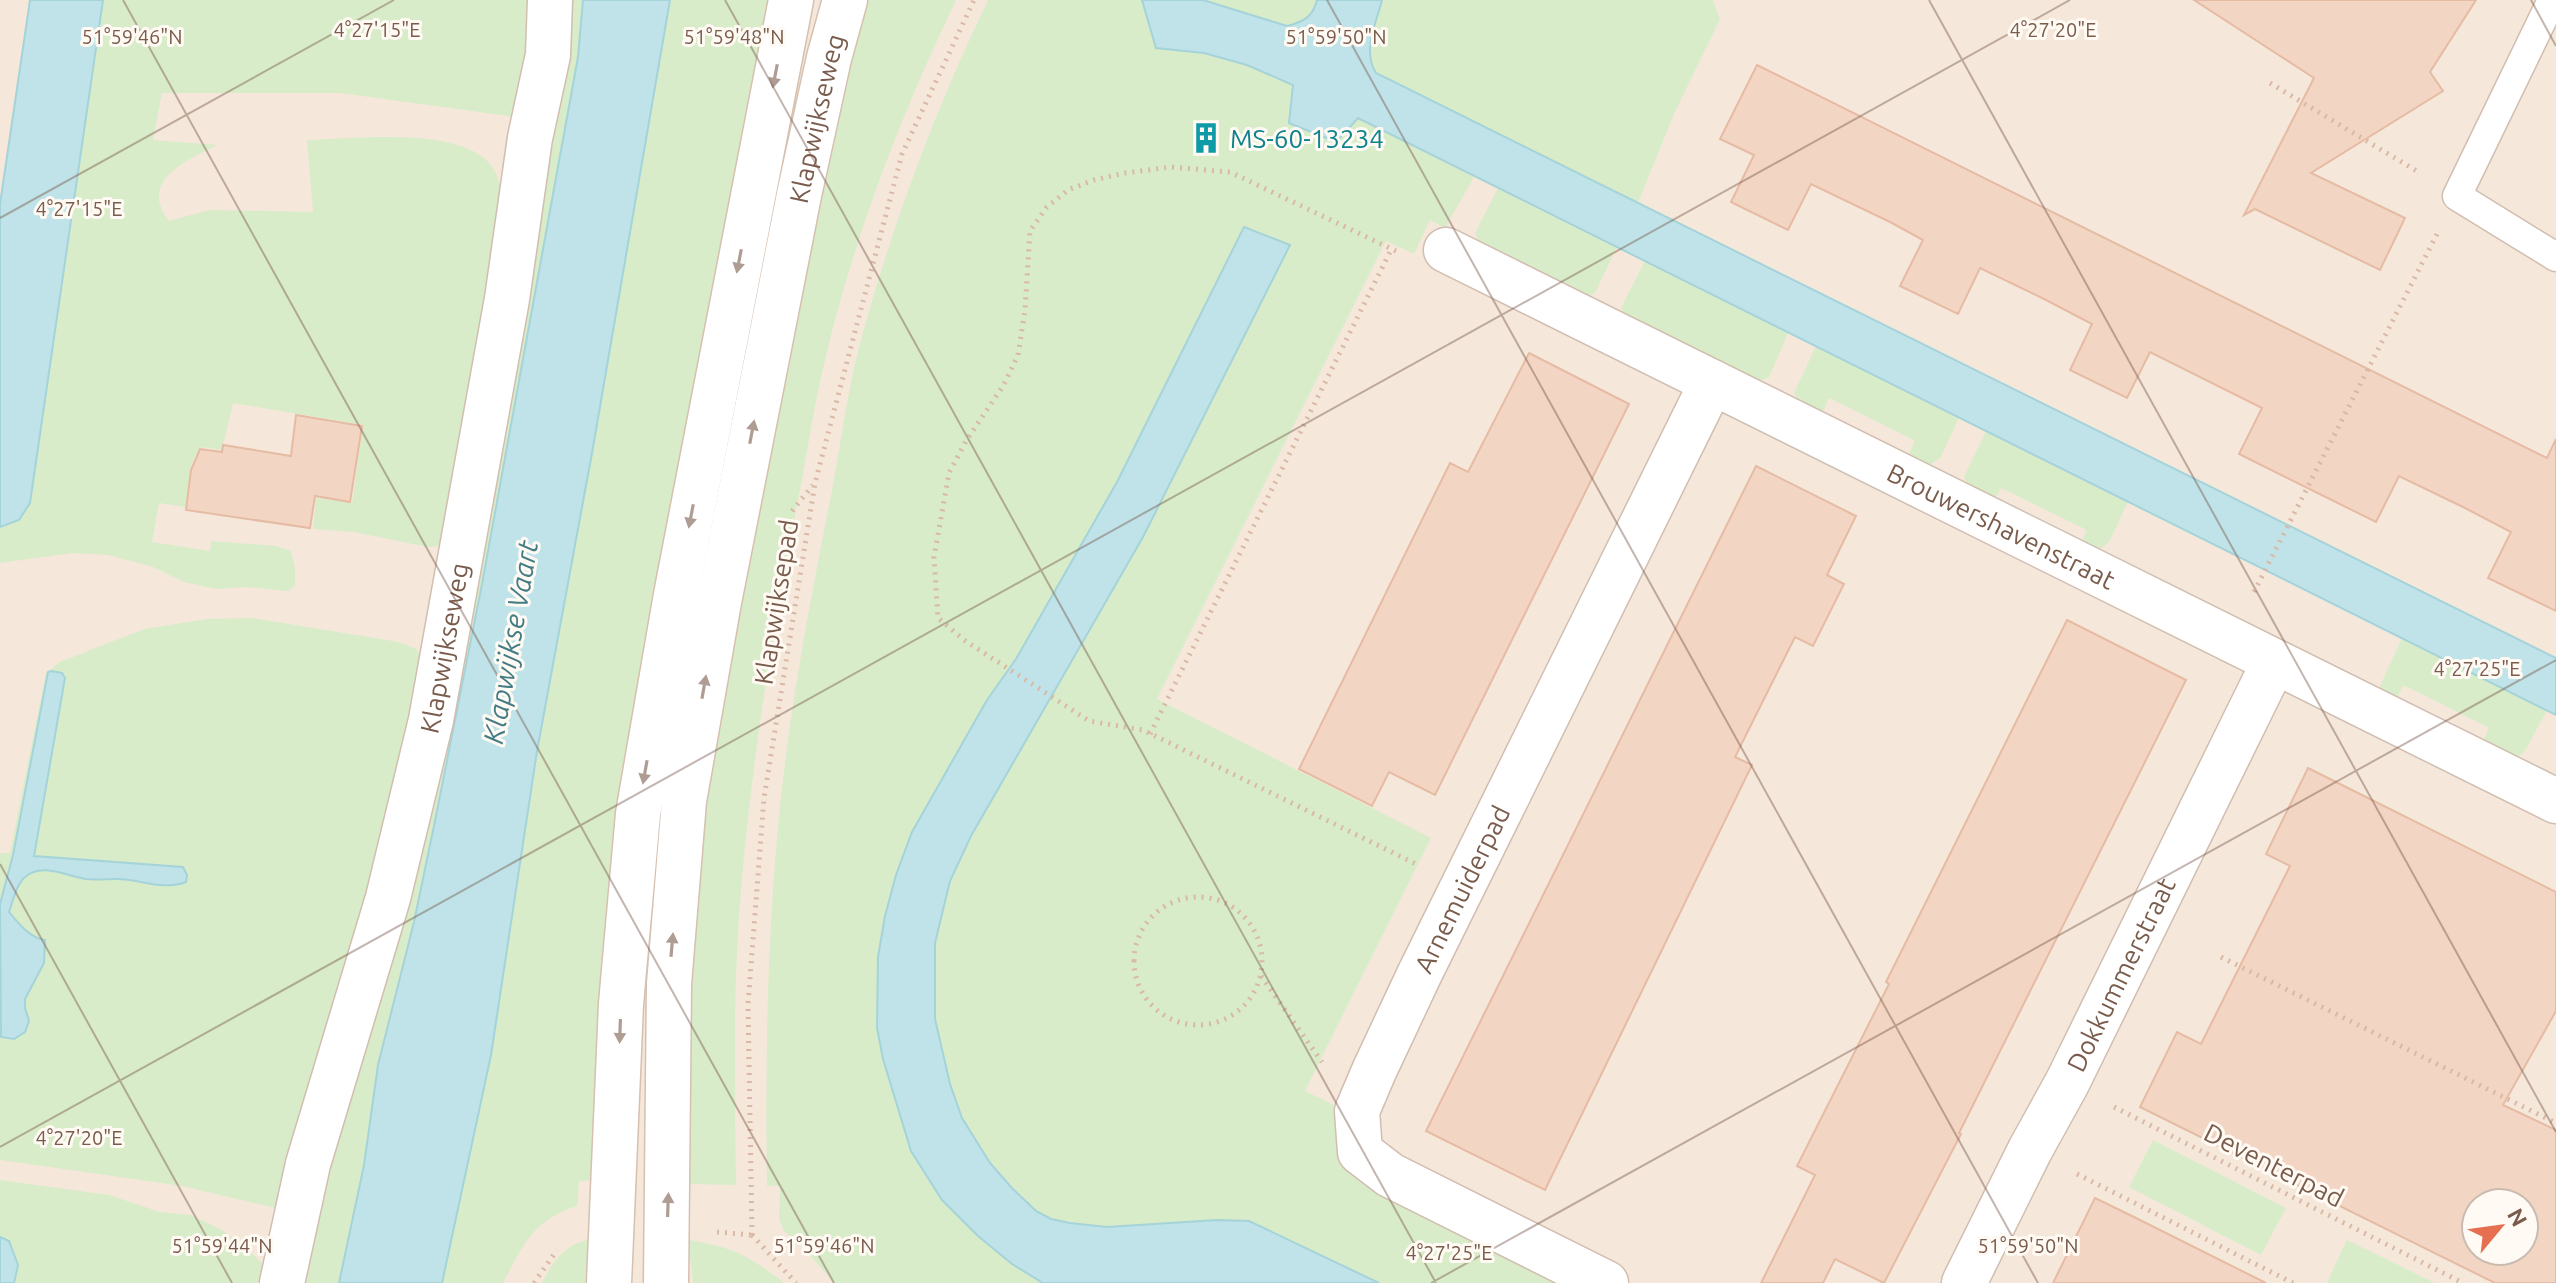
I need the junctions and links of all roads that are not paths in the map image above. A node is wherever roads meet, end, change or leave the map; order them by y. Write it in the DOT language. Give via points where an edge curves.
graph roads {
  1 [pos="550,0"];
  2 [pos="791,0"];
  3 [pos="845,0"];
  4 [pos="2551,1"];
  5 [pos="1446,250"];
  6 [pos="2556,257"];
  7 [pos="1712,382"];
  8 [pos="2274,662"];
  9 [pos="2556,801"];
  10 [pos="282,1283"];
  11 [pos="609,1283"];
  12 [pos="666,1283"];
  13 [pos="1606,1283"];
  14 [pos="1964,1283"];
  1 -- 10 [label="street, Klapwijkseweg" via="548,55 431,720 388,898 308,1164"];
  2 -- 11 [label="street, Klapwijkseweg, one-way" via="638,814 621,1004"];
  12 -- 3 [label="street, Klapwijkseweg, one-way" via="669,984 684,801 799,195"];
  4 -- 6 [label="lane" via="2457,196"];
  5 -- 7 [label="street, Brouwershavenstraat"];
  7 -- 8 [label="street, Brouwershavenstraat"];
  7 -- 13 [label="street, Arnemuiderpad" via="1357,1111 1360,1152 1390,1175"];
  8 -- 9 [label="street, Brouwershavenstraat"];
  8 -- 14 [label="street, Dokkummerstraat"];
}
